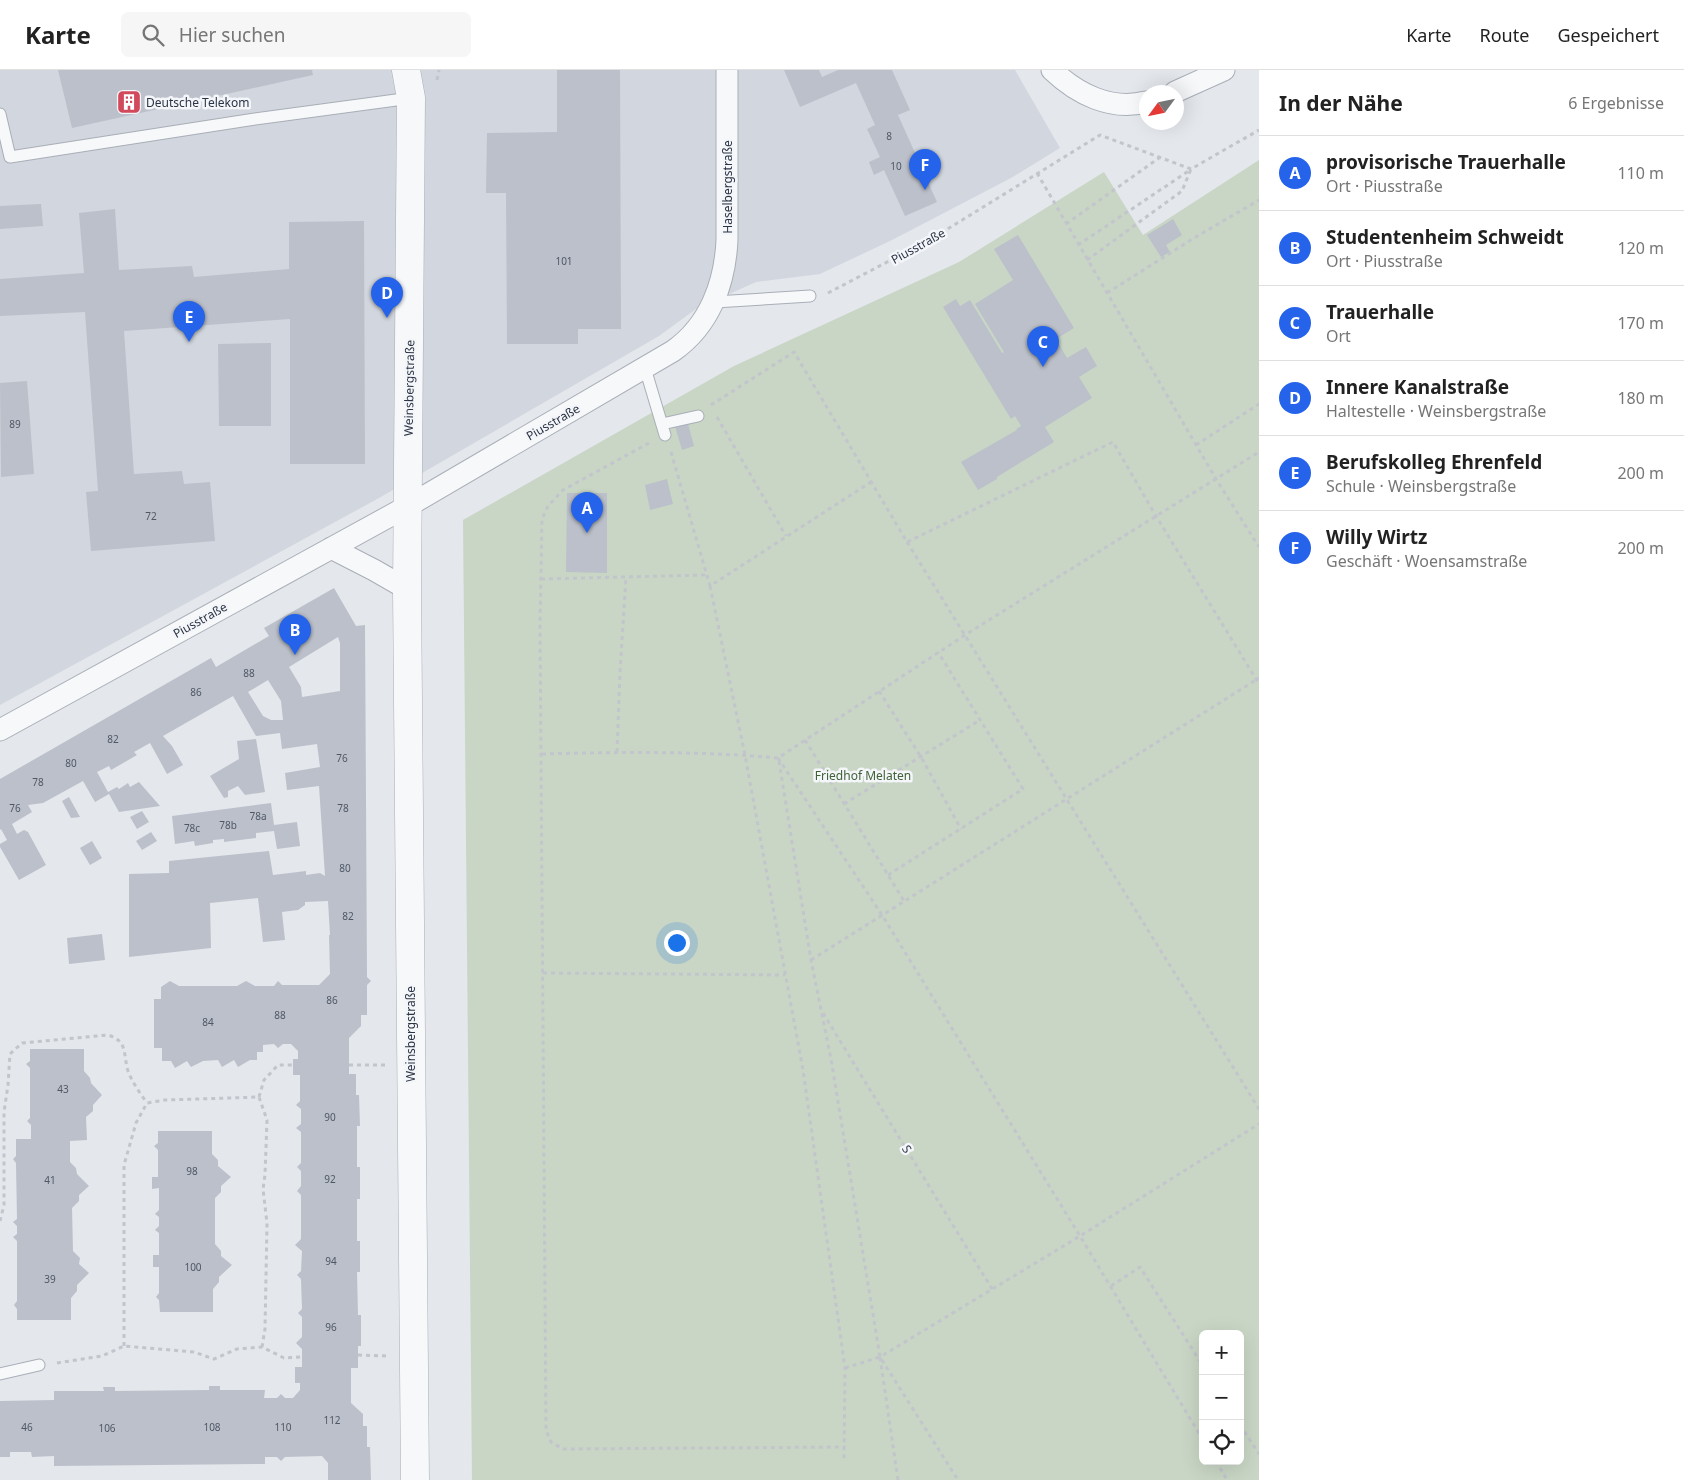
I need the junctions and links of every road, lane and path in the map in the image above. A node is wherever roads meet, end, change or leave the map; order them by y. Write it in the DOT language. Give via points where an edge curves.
graph roads {
  1 [pos="406,70"];
  2 [pos="417,70"];
  3 [pos="727,70"];
  4 [pos="1052,70"];
  5 [pos="1224,70"];
  6 [pos="1196,76"];
  7 [pos="1184,85"];
  8 [pos="411,98"];
  9 [pos="1139,103"];
  10 [pos="0,114"];
  11 [pos="1259,130"];
  12 [pos="1160,158"];
  13 [pos="1191,169"];
  14 [pos="1037,173"];
  15 [pos="1259,200"];
  16 [pos="1066,224"];
  17 [pos="1078,245"];
  18 [pos="1087,260"];
  19 [pos="1107,293"];
  20 [pos="810,296"];
  21 [pos="715,302"];
  22 [pos="645,368"];
  23 [pos="1259,404"];
  24 [pos="698,416"];
  25 [pos="664,429"];
  26 [pos="1196,445"];
  27 [pos="1259,452"];
  28 [pos="1216,479"];
  29 [pos="871,482"];
  30 [pos="408,506"];
  31 [pos="1156,516"];
  32 [pos="786,536"];
  33 [pos="907,542"];
  34 [pos="1259,547"];
  35 [pos="331,548"];
  36 [pos="706,575"];
  37 [pos="626,577"];
  38 [pos="541,579"];
  39 [pos="710,586"];
  40 [pos="406,588"];
  41 [pos="965,635"];
  42 [pos="938,652"];
  43 [pos="1258,678"];
  44 [pos="1259,684"];
  45 [pos="880,691"];
  46 [pos="980,720"];
  47 [pos="0,730"];
  48 [pos="805,740"];
  49 [pos="617,752"];
  50 [pos="542,754"];
  51 [pos="745,755"];
  52 [pos="920,757"];
  53 [pos="778,758"];
  54 [pos="1067,799"];
  55 [pos="844,804"];
  56 [pos="962,829"];
  57 [pos="888,875"];
  58 [pos="904,901"];
  59 [pos="882,915"];
  60 [pos="811,960"];
  61 [pos="543,973"];
  62 [pos="785,975"];
  63 [pos="821,1010"];
  64 [pos="293,1064"];
  65 [pos="349,1065"];
  66 [pos="410,1066"];
  67 [pos="259,1098"];
  68 [pos="147,1103"];
  69 [pos="1259,1109"];
  70 [pos="1259,1124"];
  71 [pos="0,1221"];
  72 [pos="1080,1236"];
  73 [pos="1110,1286"];
  74 [pos="992,1289"];
  75 [pos="124,1346"];
  76 [pos="262,1347"];
  77 [pos="302,1357"];
  78 [pos="880,1357"];
  79 [pos="1199,1360"];
  80 [pos="40,1365"];
  81 [pos="845,1368"];
  82 [pos="0,1374"];
  83 [pos="1244,1431"];
  84 [pos="1199,1433"];
  85 [pos="845,1447"];
  86 [pos="1259,1454"];
  87 [pos="844,1460"];
  88 [pos="1218,1465"];
  89 [pos="415,1480"];
  90 [pos="898,1480"];
  91 [pos="958,1480"];
  92 [pos="1227,1480"];
  1 -- 8 [label="street, Weinsbergstraße"];
  2 -- 8 [label="street, Weinsbergstraße"];
  3 -- 21 [label="street, Haselbergstraße" via="728,240"];
  4 -- 9 [label="street" via="1075,89 1100,100 1121,105"];
  5 -- 6 [label="street"];
  6 -- 7 [label="street"];
  8 -- 10 [label="lane" via="10,157"];
  8 -- 30 [label="street, Weinsbergstraße"];
  11 -- 13 [label="path"];
  12 -- 13 [label="path"];
  12 -- 14 [label="path, Piusstraße" via="1100,135"];
  12 -- 16 [label="path"];
  13 -- 17 [label="path"];
  13 -- 18 [label="path" via="1182,191"];
  14 -- 16 [label="path"];
  14 -- 20 [label="path, Piusstraße" via="933,238 832,291"];
  15 -- 19 [label="path"];
  16 -- 17 [label="path"];
  17 -- 18 [label="path"];
  18 -- 19 [label="path"];
  19 -- 26 [label="path"];
  20 -- 21 [label="lane"];
  21 -- 22 [label="street, Piusstraße" via="686,342"];
  22 -- 25 [label="lane"];
  22 -- 30 [label="street, Piusstraße"];
  23 -- 26 [label="path"];
  24 -- 25 [label="lane"];
  25 -- 36 [label="path"];
  25 -- 38 [label="path" via="563,490 548,506 542,519"];
  26 -- 28 [label="path"];
  27 -- 28 [label="path"];
  28 -- 31 [label="path"];
  28 -- 34 [label="path"];
  29 -- 32 [label="path"];
  29 -- 32 [label="path" via="794,352 710,406"];
  29 -- 33 [label="path"];
  30 -- 35 [label="street, Piusstraße"];
  30 -- 40 [label="street, Weinsbergstraße"];
  31 -- 33 [label="path" via="1113,442"];
  31 -- 41 [label="path"];
  31 -- 43 [label="path"];
  32 -- 39 [label="path"];
  33 -- 41 [label="path"];
  35 -- 40 [label="street"];
  35 -- 47 [label="street, Piusstraße"];
  36 -- 37 [label="path"];
  36 -- 39 [label="path"];
  37 -- 38 [label="path"];
  37 -- 49 [label="path"];
  38 -- 50 [label="path"];
  39 -- 51 [label="path"];
  40 -- 66 [label="street, Weinsbergstraße"];
  41 -- 42 [label="path"];
  41 -- 54 [label="path"];
  42 -- 45 [label="path"];
  42 -- 46 [label="path"];
  43 -- 44 [label="path"];
  43 -- 54 [label="path"];
  45 -- 48 [label="path"];
  45 -- 52 [label="path"];
  46 -- 52 [label="path"];
  46 -- 56 [label="path" via="1024,789"];
  48 -- 53 [label="path"];
  48 -- 55 [label="path"];
  49 -- 50 [label="path"];
  49 -- 51 [label="path"];
  50 -- 61 [label="path"];
  51 -- 53 [label="path"];
  51 -- 62 [label="path"];
  52 -- 55 [label="path"];
  52 -- 56 [label="path"];
  53 -- 59 [label="path"];
  53 -- 60 [label="path"];
  54 -- 58 [label="path"];
  54 -- 69 [label="path"];
  55 -- 57 [label="path"];
  56 -- 57 [label="path"];
  57 -- 58 [label="path"];
  58 -- 59 [label="path"];
  59 -- 60 [label="path"];
  59 -- 72 [label="path"];
  60 -- 63 [label="path"];
  61 -- 62 [label="path"];
  61 -- 85 [label="path" via="546,1430 550,1442 563,1449"];
  62 -- 81 [label="path" via="803,1070"];
  63 -- 74 [label="path, S / S"];
  63 -- 78 [label="path"];
  64 -- 67 [label="path" via="278,1065 264,1080"];
  65 -- 66 [label="path"];
  66 -- 89 [label="street, Weinsbergstraße"];
  67 -- 68 [label="path"];
  67 -- 76 [label="path" via="267,1120 263,1189 267,1223 265,1329"];
  68 -- 71 [label="path" via="128,1072 123,1046 116,1038 108,1035 22,1043 10,1054 4,1112 4,1205"];
  68 -- 75 [label="path" via="136,1123 124,1165"];
  70 -- 72 [label="path"];
  72 -- 73 [label="path"];
  72 -- 74 [label="path"];
  73 -- 79 [label="path" via="1140,1267"];
  73 -- 84 [label="path"];
  74 -- 78 [label="path"];
  75 -- 76 [label="path" via="194,1352 214,1359 237,1349"];
  75 -- 80 [label="path" via="102,1356"];
  76 -- 77 [label="path" via="284,1358"];
  78 -- 81 [label="path"];
  78 -- 90 [label="path"];
  78 -- 91 [label="path"];
  80 -- 82 [label="lane"];
  81 -- 85 [label="path"];
  83 -- 86 [label="path"];
  85 -- 87 [label="path"];
  88 -- 92 [label="path"];
}
